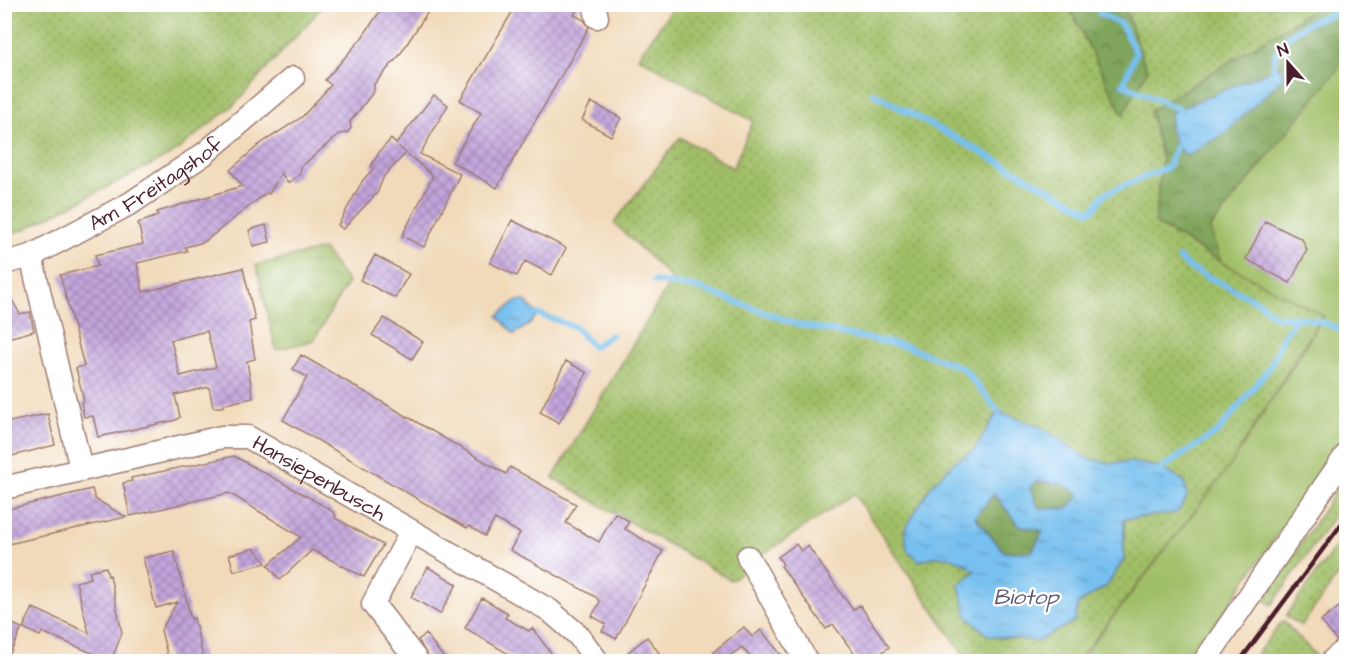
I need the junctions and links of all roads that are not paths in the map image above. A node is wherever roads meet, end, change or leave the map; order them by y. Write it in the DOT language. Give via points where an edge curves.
graph roads {
  1 [pos="293,78"];
  2 [pos="31,256"];
  3 [pos="4,263"];
  4 [pos="1347,455"];
  5 [pos="81,469"];
  6 [pos="4,488"];
  7 [pos="411,532"];
  8 [pos="748,557"];
  9 [pos="418,662"];
  10 [pos="598,662"];
  11 [pos="807,662"];
  12 [pos="1204,662"];
  1 -- 2 [label="street, Am Freitagshof" via="204,154 131,203"];
  2 -- 3 [label="street, Am Freitagshof"];
  2 -- 5 [label="street"];
  4 -- 12 [label="street"];
  5 -- 6 [label="street, Hansiepenbusch"];
  5 -- 7 [label="street, Hansiepenbusch" via="222,437 248,437"];
  7 -- 9 [label="street" via="373,604"];
  7 -- 10 [label="street, Hansiepenbusch" via="549,610 578,635"];
  8 -- 11 [label="street"];
}
